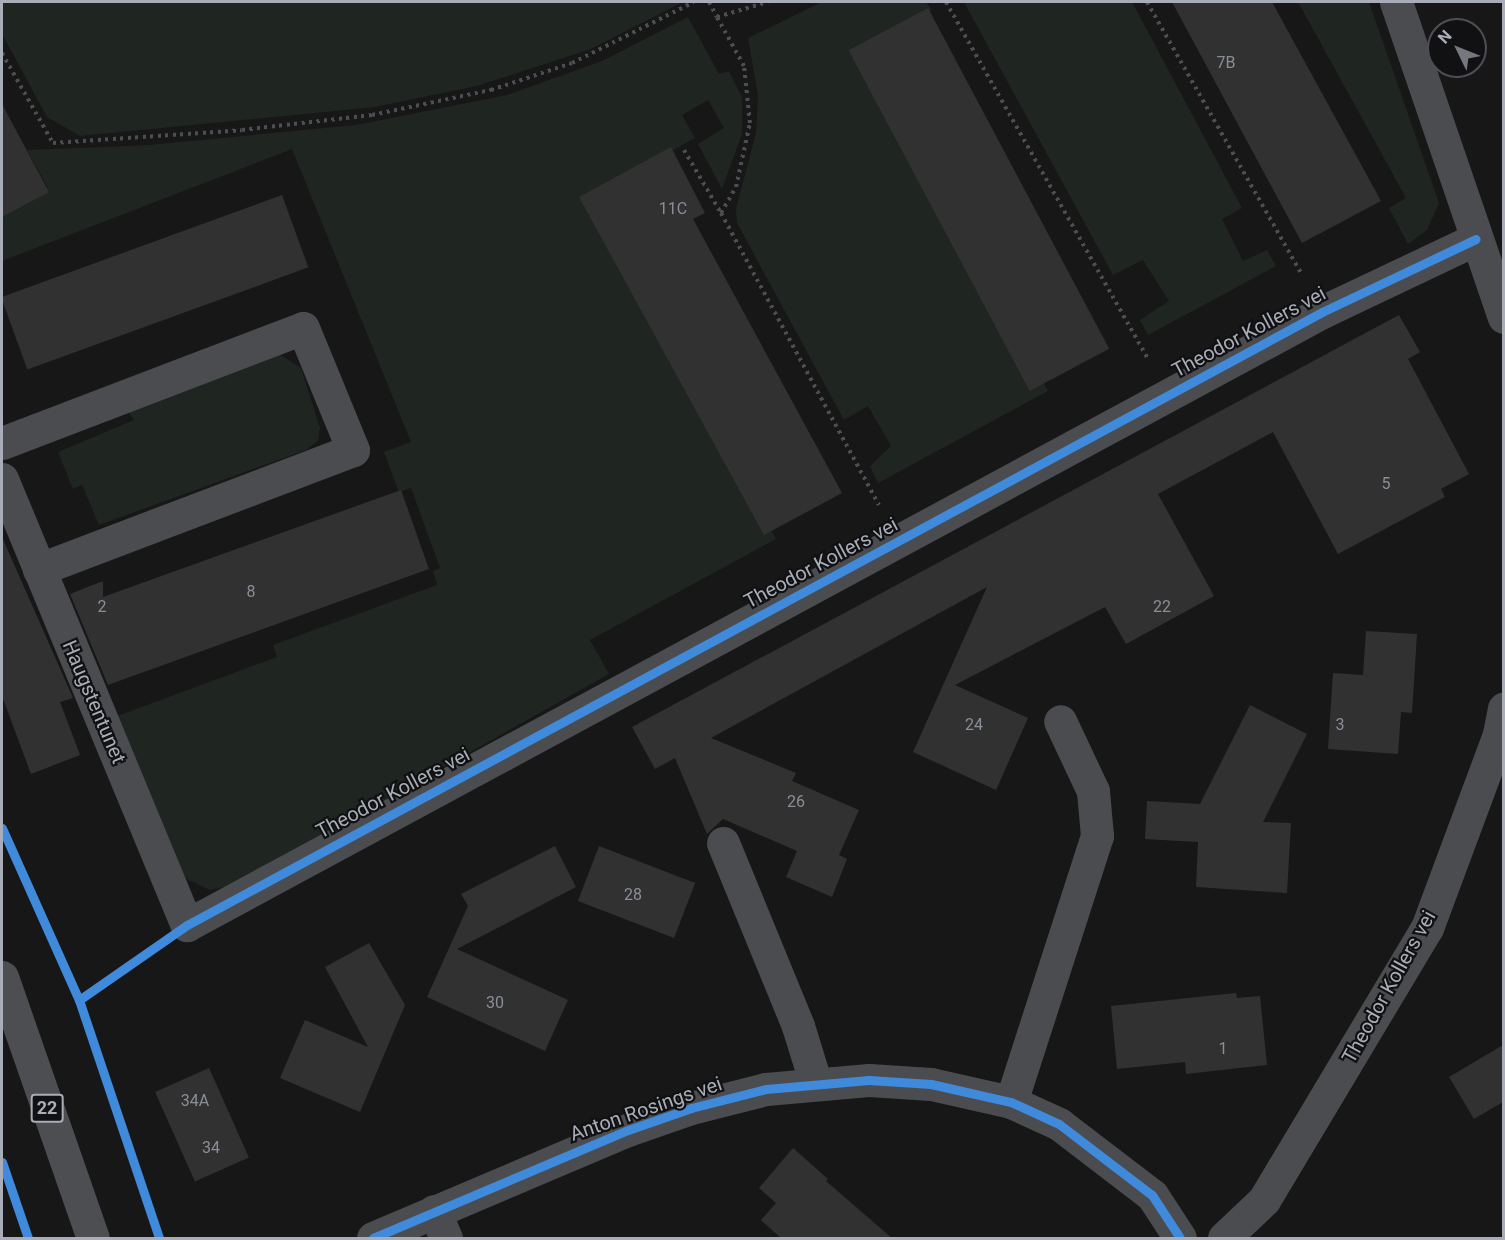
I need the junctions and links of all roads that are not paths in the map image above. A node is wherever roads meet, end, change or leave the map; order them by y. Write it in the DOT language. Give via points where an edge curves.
graph roads {
  1 [pos="1396,2"];
  2 [pos="1476,239"];
  3 [pos="1503,317"];
  4 [pos="2,442"];
  5 [pos="2,479"];
  6 [pos="39,569"];
  7 [pos="1503,708"];
  8 [pos="1060,721"];
  9 [pos="723,843"];
  10 [pos="187,925"];
  11 [pos="2,977"];
  12 [pos="816,1084"];
  13 [pos="1011,1102"];
  14 [pos="440,1225"];
  15 [pos="93,1239"];
  16 [pos="373,1239"];
  17 [pos="1180,1239"];
  18 [pos="1224,1239"];
  1 -- 2 [label="street"];
  2 -- 3 [label="street"];
  2 -- 10 [label="street, Theodor Kollers vei" via="1322,312"];
  4 -- 6 [label="street" via="303,328 352,450"];
  5 -- 6 [label="street, Haugstentunet"];
  6 -- 10 [label="street, Haugstentunet"];
  7 -- 18 [label="street, Theodor Kollers vei" via="1498,734 1427,928 1264,1200"];
  8 -- 13 [label="street" via="1093,791 1097,836"];
  9 -- 12 [label="street" via="798,1026"];
  11 -- 15 [label="highway, 22"];
  12 -- 13 [label="street, Anton Rosings vei" via="869,1080 932,1084"];
  12 -- 14 [label="street, Anton Rosings vei" via="766,1089 691,1108"];
  13 -- 17 [label="street, Anton Rosings vei" via="1059,1124 1098,1150 1152,1195"];
  14 -- 16 [label="street, Anton Rosings vei"];
}
